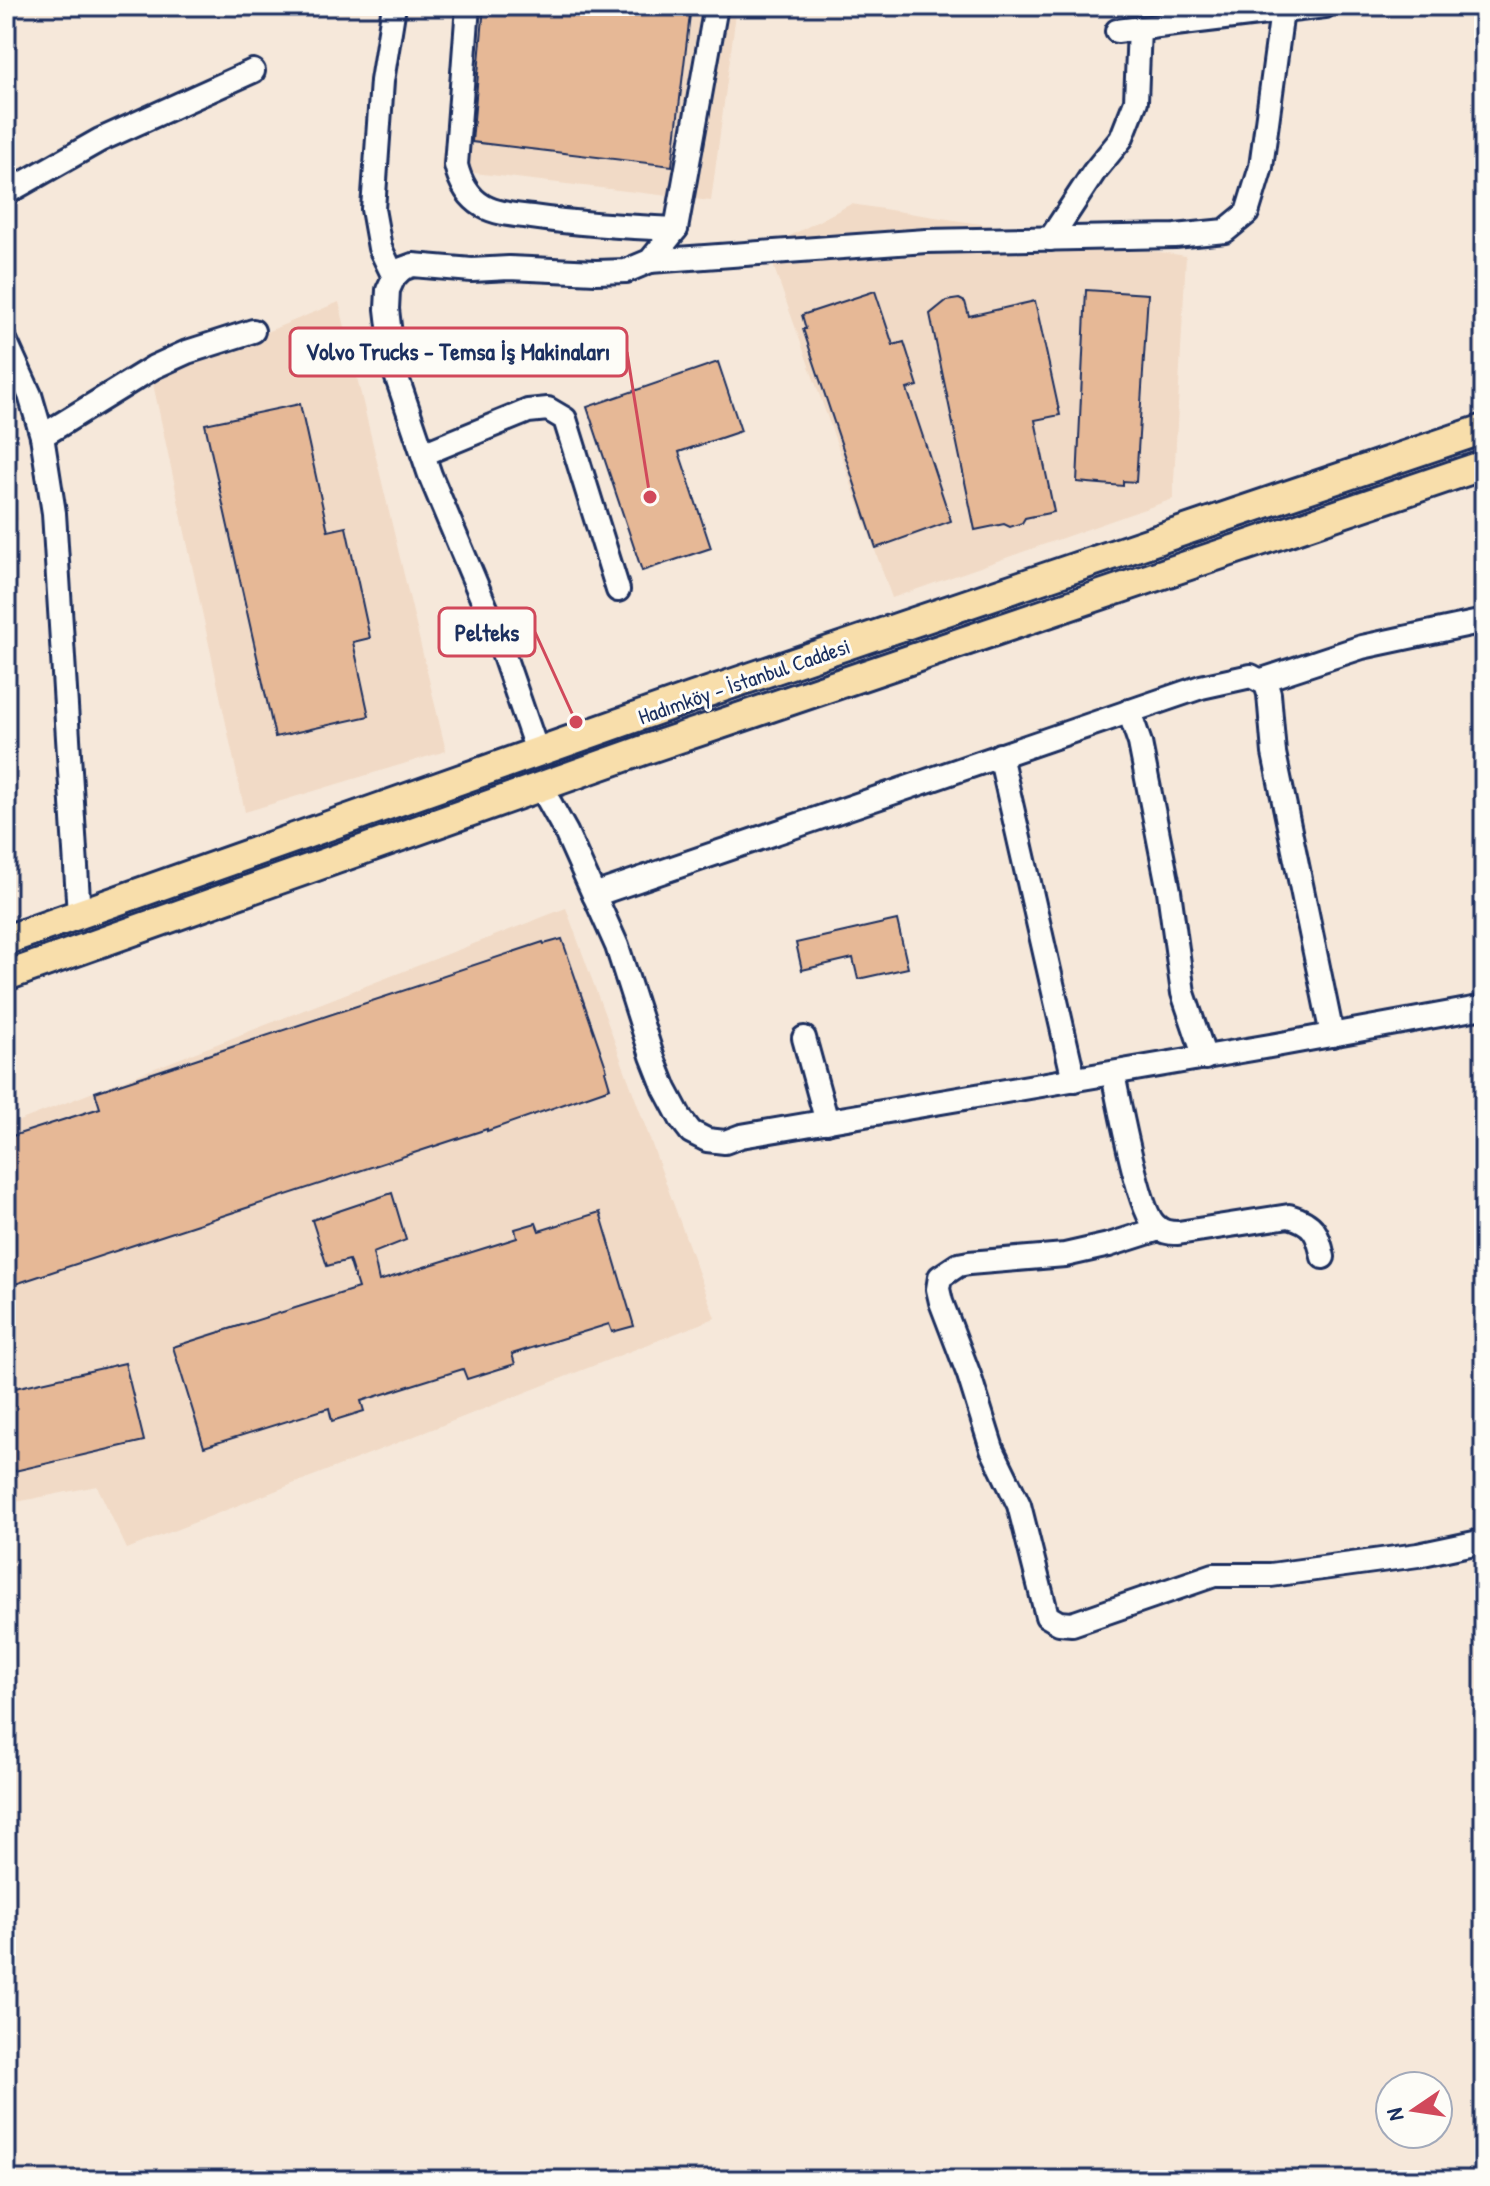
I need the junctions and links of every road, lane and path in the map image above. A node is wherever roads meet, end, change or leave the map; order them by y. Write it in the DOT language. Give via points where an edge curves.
graph roads {
  1 [pos="394,6"];
  2 [pos="468,6"];
  3 [pos="716,6"];
  4 [pos="1325,6"];
  5 [pos="1282,11"];
  6 [pos="1139,28"];
  7 [pos="1117,31"];
  8 [pos="253,71"];
  9 [pos="6,193"];
  10 [pos="676,229"];
  11 [pos="1050,239"];
  12 [pos="650,261"];
  13 [pos="394,277"];
  14 [pos="253,331"];
  15 [pos="6,342"];
  16 [pos="1484,429"];
  17 [pos="42,436"];
  18 [pos="423,454"];
  19 [pos="1484,465"];
  20 [pos="618,590"];
  21 [pos="1484,621"];
  22 [pos="1262,680"];
  23 [pos="1129,711"];
  24 [pos="538,754"];
  25 [pos="1000,755"];
  26 [pos="541,787"];
  27 [pos="594,895"];
  28 [pos="79,915"];
  29 [pos="6,940"];
  30 [pos="6,976"];
  31 [pos="1484,1007"];
  32 [pos="1332,1035"];
  33 [pos="804,1038"];
  34 [pos="1205,1058"];
  35 [pos="1113,1074"];
  36 [pos="1074,1080"];
  37 [pos="827,1122"];
  38 [pos="1159,1229"];
  39 [pos="1323,1257"];
  40 [pos="1484,1541"];
  1 -- 13 [label="street" via="382,81 373,209 380,248"];
  2 -- 10 [label="street" via="456,165 473,198 501,213"];
  3 -- 10 [label="street"];
  4 -- 5 [label="street"];
  5 -- 6 [label="street"];
  5 -- 11 [label="street" via="1261,167 1247,213 1225,231"];
  6 -- 7 [label="street"];
  6 -- 11 [label="street" via="1136,101 1121,139"];
  8 -- 9 [label="street" via="100,140"];
  10 -- 12 [label="street"];
  11 -- 12 [label="street" via="926,241"];
  12 -- 13 [label="street" via="626,271 596,272 413,265"];
  13 -- 18 [label="street" via="387,309 394,369"];
  14 -- 17 [label="street" via="154,367"];
  15 -- 17 [label="street"];
  16 -- 24 [label="main road, Hadımköy - İstanbul Caddesi"];
  17 -- 28 [label="street" via="54,513"];
  18 -- 20 [label="street" via="528,411 548,409 565,419"];
  18 -- 24 [label="street" via="494,627"];
  19 -- 26 [label="main road, Hadımköy - İstanbul Caddesi"];
  21 -- 22 [label="street" via="1362,647"];
  22 -- 23 [label="street" via="1245,676"];
  22 -- 32 [label="street" via="1269,694 1274,753"];
  23 -- 25 [label="street"];
  23 -- 34 [label="street" via="1169,891 1183,993"];
  24 -- 28 [label="main road, Hadımköy - İstanbul Caddesi"];
  25 -- 27 [label="street"];
  25 -- 36 [label="street"];
  26 -- 27 [label="street"];
  26 -- 30 [label="main road, Hadımköy - İstanbul Caddesi"];
  27 -- 37 [label="street" via="617,946 665,1089 685,1126 707,1140 725,1142"];
  28 -- 29 [label="main road, Hadımköy - İstanbul Caddesi"];
  31 -- 32 [label="street"];
  32 -- 34 [label="street"];
  33 -- 37 [label="street"];
  34 -- 35 [label="street"];
  35 -- 36 [label="street"];
  35 -- 38 [label="street" via="1135,1173"];
  36 -- 37 [label="street"];
  38 -- 39 [label="street" via="1178,1233 1289,1216 1312,1226"];
  38 -- 40 [label="street" via="1065,1255 958,1265 940,1277 941,1302 992,1449 1019,1505 1047,1616 1072,1624 1214,1575 1271,1575"];
}
